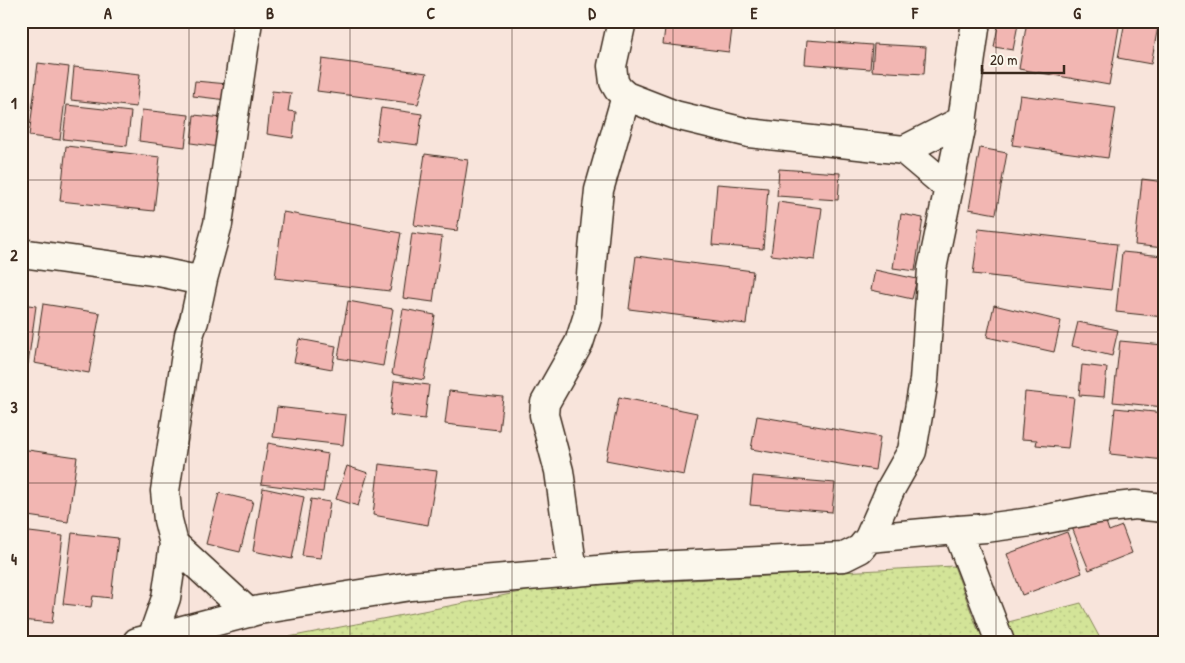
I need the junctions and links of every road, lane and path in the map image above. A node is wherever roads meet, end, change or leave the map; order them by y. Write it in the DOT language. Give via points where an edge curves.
graph roads {
  1 [pos="248,21"];
  2 [pos="622,21"];
  3 [pos="976,21"];
  4 [pos="626,96"];
  5 [pos="962,120"];
  6 [pos="904,150"];
  7 [pos="949,188"];
  8 [pos="21,254"];
  9 [pos="203,279"];
  10 [pos="1164,508"];
  11 [pos="957,530"];
  12 [pos="174,544"];
  13 [pos="863,544"];
  14 [pos="573,572"];
  15 [pos="249,613"];
  16 [pos="144,640"];
  17 [pos="1000,642"];
  1 -- 9 [label="street" via="218,224"];
  2 -- 4 [label="street" via="612,66 614,82"];
  3 -- 5 [label="street"];
  4 -- 6 [label="street" via="675,115 749,133"];
  4 -- 14 [label="street" via="599,190 588,315 579,343 545,403 544,415 559,471"];
  5 -- 6 [label="street"];
  5 -- 7 [label="street"];
  6 -- 7 [label="street"];
  7 -- 13 [label="street" via="932,269 924,380 912,452"];
  8 -- 9 [label="street"];
  9 -- 12 [label="street" via="189,335 165,491"];
  10 -- 11 [label="street" via="1135,505"];
  11 -- 13 [label="street"];
  11 -- 17 [label="street"];
  12 -- 15 [label="street"];
  12 -- 16 [label="street" via="166,598"];
  13 -- 14 [label="street" via="848,576 823,558"];
  14 -- 15 [label="street" via="411,586"];
  15 -- 16 [label="street"];
}
